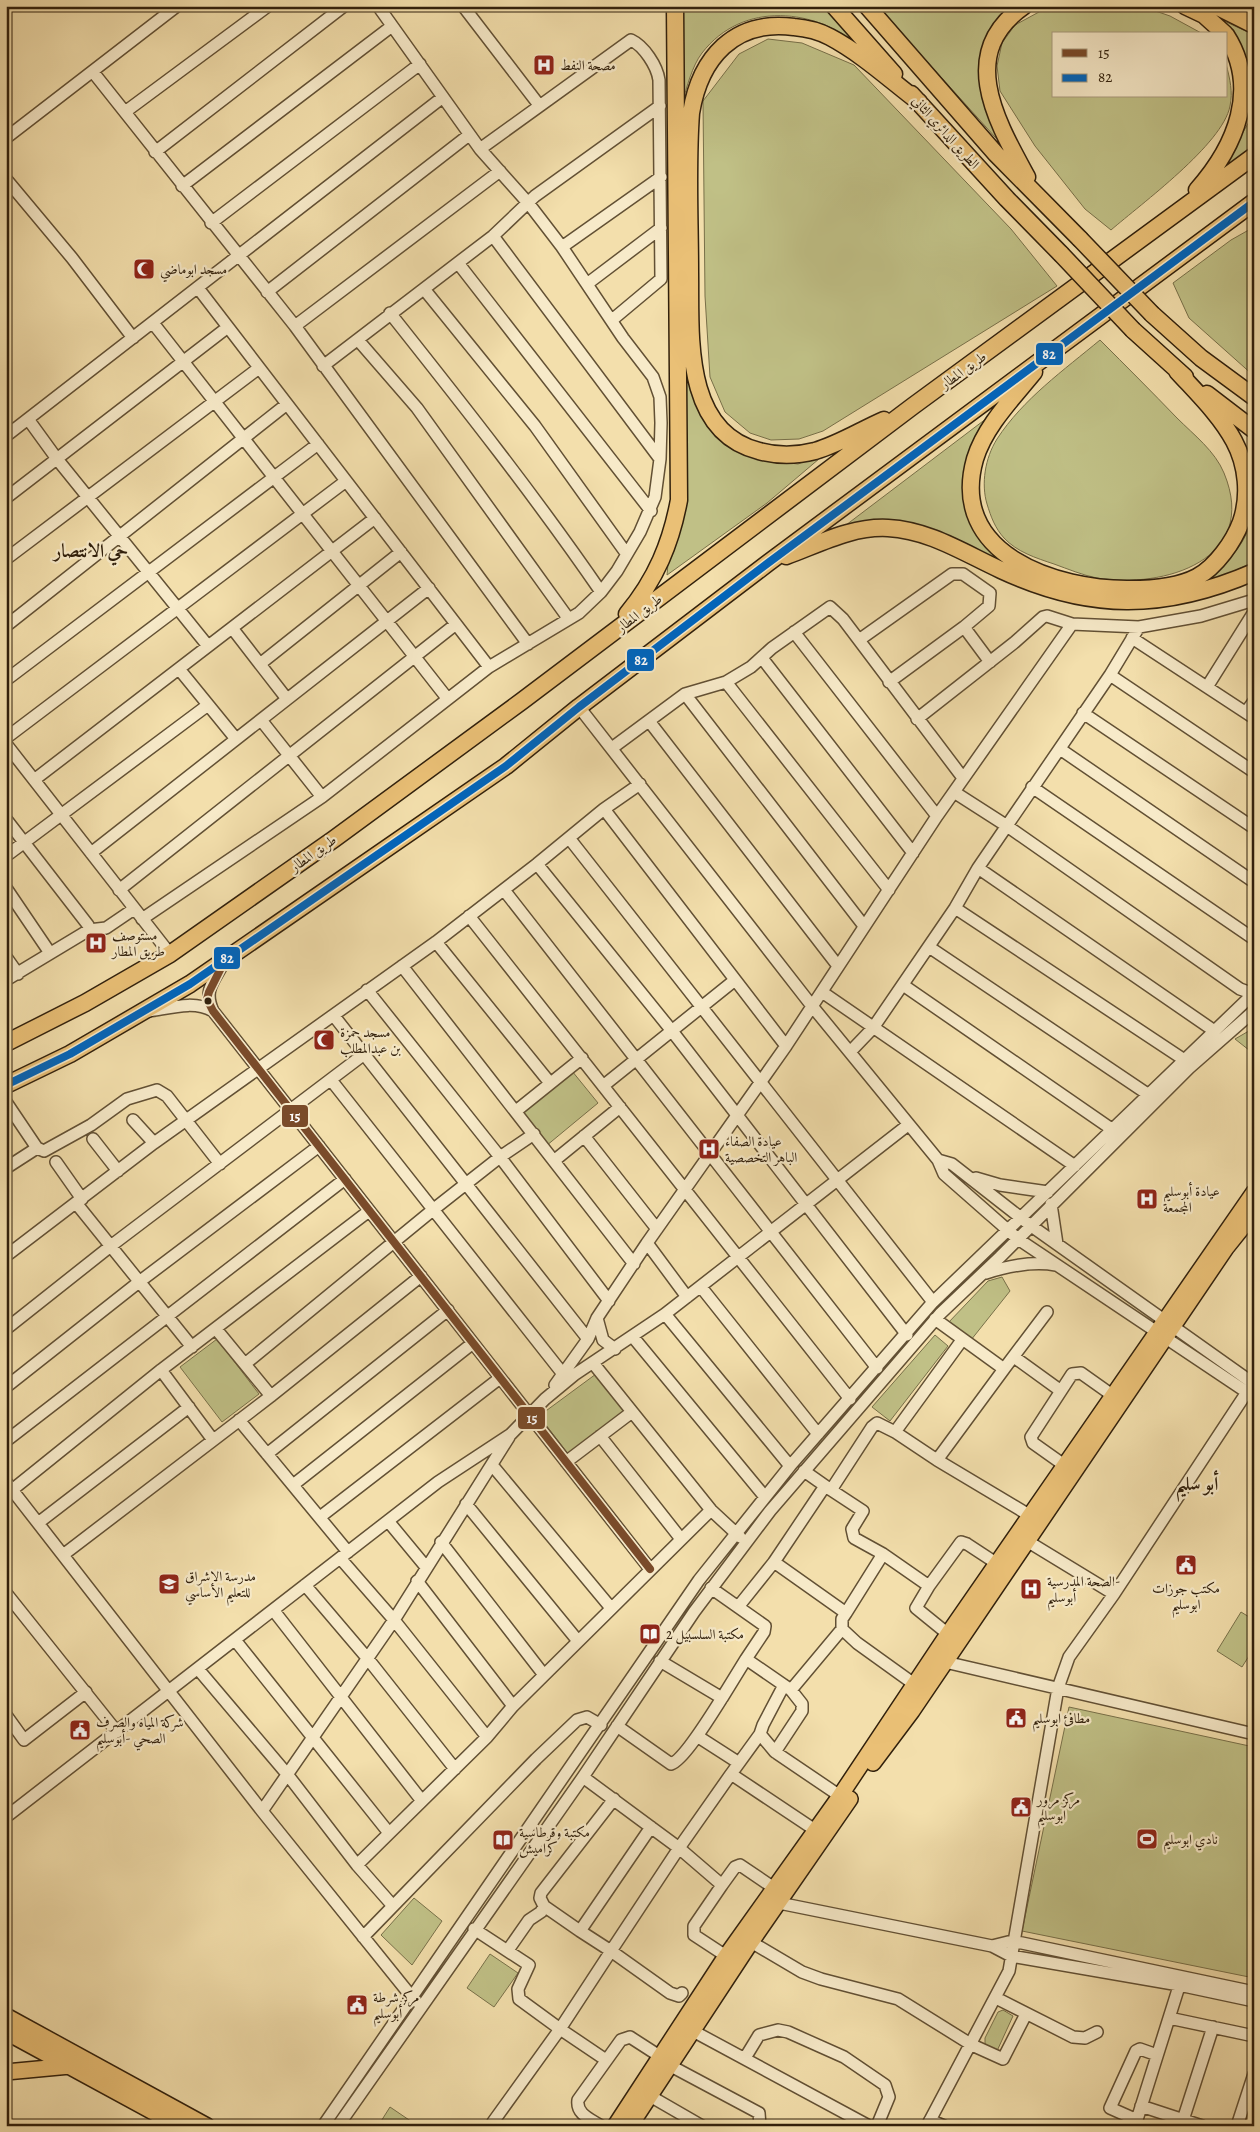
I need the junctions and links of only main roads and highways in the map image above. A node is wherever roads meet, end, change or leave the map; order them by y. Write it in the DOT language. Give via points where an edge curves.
graph roads {
  1 [pos="676,6"];
  2 [pos="834,6"];
  3 [pos="867,6"];
  4 [pos="1024,6"];
  5 [pos="1184,6"];
  6 [pos="1216,6"];
  7 [pos="1254,24"];
  8 [pos="1224,32"];
  9 [pos="1228,36"];
  10 [pos="919,102"];
  11 [pos="1254,156"];
  12 [pos="1037,197"];
  13 [pos="1254,202"];
  14 [pos="1175,214"];
  15 [pos="1050,353"];
  16 [pos="1177,371"];
  17 [pos="1254,397"];
  18 [pos="913,406"];
  19 [pos="1254,430"];
  20 [pos="768,563"];
  21 [pos="1254,572"];
  22 [pos="610,634"];
  23 [pos="6,1043"];
  24 [pos="6,1085"];
  25 [pos="1254,1192"];
  26 [pos="1254,1213"];
  27 [pos="1165,1330"];
  28 [pos="1043,1506"];
  29 [pos="907,1708"];
  30 [pos="706,2000"];
  31 [pos="6,2016"];
  32 [pos="6,2032"];
  33 [pos="665,2061"];
  34 [pos="70,2066"];
  35 [pos="6,2072"];
  36 [pos="180,2126"];
  37 [pos="207,2126"];
  38 [pos="615,2126"];
  39 [pos="630,2126"];
  1 -- 22 [label="highway" via="678,500 663,558 641,596"];
  2 -- 10 [label="highway, الطريق الدائري الثاني"];
  3 -- 12 [label="highway, الطريق الدائري الثاني"];
  4 -- 12 [label="highway" via="997,35 991,49 987,76 998,123"];
  5 -- 8 [label="highway" via="1204,15"];
  6 -- 7 [label="highway"];
  9 -- 14 [label="highway" via="1245,66 1247,106 1233,141 1211,174"];
  10 -- 16 [label="highway, الطريق الدائري الثاني, bridge" via="1007,199"];
  10 -- 18 [label="highway" via="829,36 780,25 756,28 734,38 717,51 702,73 695,90 689,135 692,363 705,407 718,425 750,449 788,455 838,443"];
  11 -- 14 [label="highway, طريق المطار"];
  12 -- 17 [label="highway, الطريق الدائري الثاني, bridge" via="1152,314 1201,358"];
  13 -- 15 [label="highway"];
  14 -- 18 [label="highway, طريق المطار"];
  15 -- 16 [label="highway" via="983,440 975,459 972,497 985,533 1008,557 1056,580 1090,587 1147,589 1197,577 1221,555 1240,525 1246,494 1246,475 1241,457 1234,440 1217,416"];
  15 -- 20 [label="highway"];
  16 -- 19 [label="highway"];
  18 -- 22 [label="highway, طريق المطار"];
  20 -- 21 [label="highway" via="841,534 887,528 930,536 1035,584 1084,598 1120,602 1159,600"];
  20 -- 24 [label="highway" via="506,766 316,899 190,984 70,1054"];
  22 -- 23 [label="highway, طريق المطار" via="334,839 170,954 85,1003"];
  25 -- 27 [label="main road"];
  26 -- 27 [label="main road"];
  27 -- 28 [label="main road"];
  27 -- 28 [label="main road" via="1112,1395 1064,1465"];
  28 -- 29 [label="main road" via="1028,1541 945,1662"];
  28 -- 29 [label="main road" via="1029,1515 914,1684"];
  29 -- 30 [label="main road" via="780,1903"];
  29 -- 30 [label="main road" via="726,1956"];
  30 -- 33 [label="main road"];
  30 -- 33 [label="main road" via="693,2031"];
  31 -- 37 [label="main road"];
  32 -- 34 [label="main road"];
  33 -- 38 [label="main road"];
  33 -- 39 [label="main road" via="650,2096"];
  34 -- 35 [label="main road"];
  34 -- 36 [label="main road"];
}
